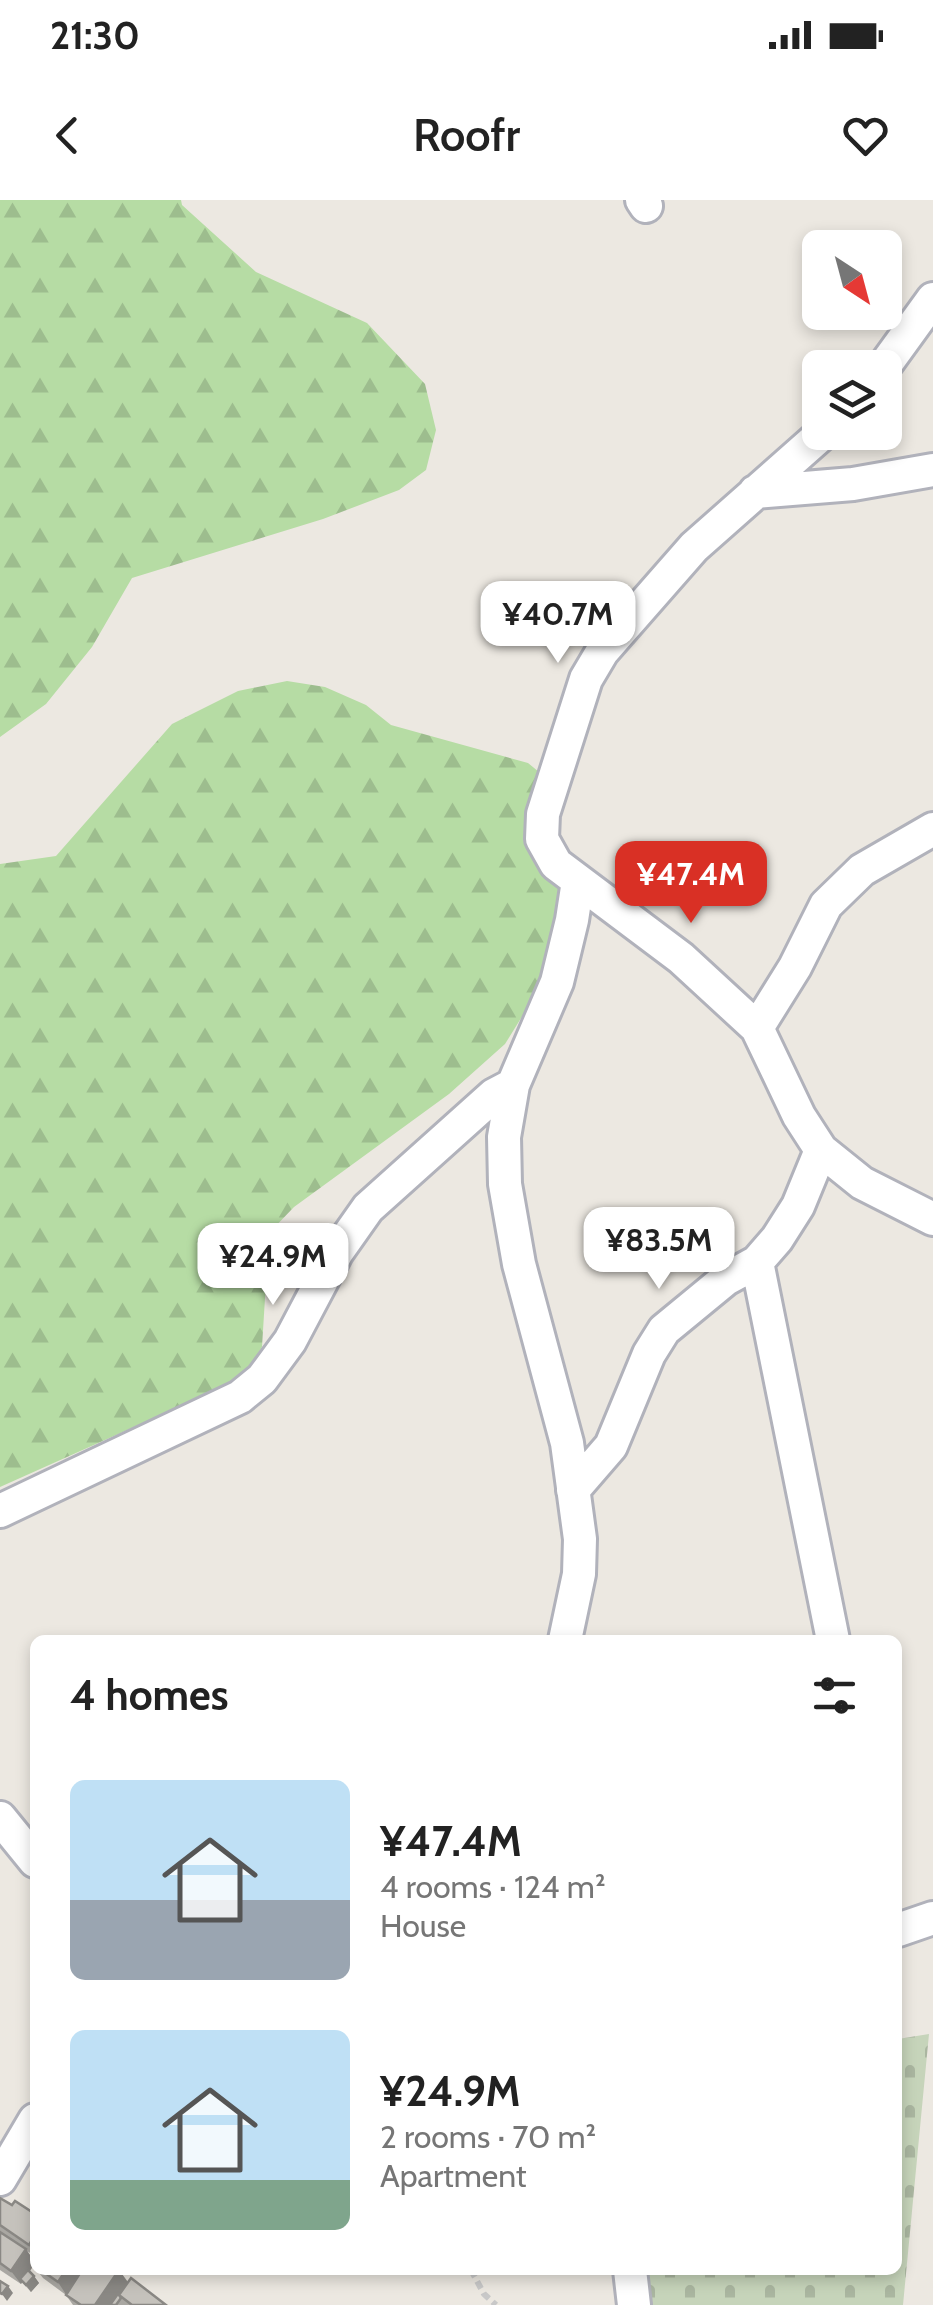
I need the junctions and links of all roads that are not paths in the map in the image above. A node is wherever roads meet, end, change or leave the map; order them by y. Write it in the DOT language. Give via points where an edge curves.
graph roads {
  1 [pos="933,299"];
  2 [pos="897,350"];
  3 [pos="803,450"];
  4 [pos="933,470"];
  5 [pos="755,492"];
  6 [pos="933,829"];
  7 [pos="578,881"];
  8 [pos="757,1028"];
  9 [pos="512,1085"];
  10 [pos="822,1150"];
  11 [pos="933,1219"];
  12 [pos="757,1262"];
  13 [pos="573,1490"];
  14 [pos="0,1511"];
  15 [pos="566,1635"];
  16 [pos="832,1635"];
  17 [pos="0,1818"];
  18 [pos="30,1855"];
  19 [pos="933,1918"];
  20 [pos="902,1929"];
  21 [pos="30,2128"];
  22 [pos="0,2179"];
  23 [pos="631,2275"];
  24 [pos="634,2305"];
  1 -- 2 [label="street"];
  3 -- 5 [label="street"];
  4 -- 5 [label="street"];
  5 -- 7 [label="street" via="649,595 586,679 541,823 547,852"];
  6 -- 8 [label="street" via="862,870 826,905"];
  7 -- 8 [label="street" via="681,958"];
  7 -- 9 [label="street" via="557,982"];
  8 -- 10 [label="street"];
  9 -- 13 [label="street" via="504,1184"];
  9 -- 14 [label="street" via="368,1208 262,1379 240,1397"];
  10 -- 11 [label="street" via="862,1184"];
  10 -- 12 [label="street" via="798,1206"];
  12 -- 13 [label="street" via="664,1330 610,1446"];
  12 -- 16 [label="street"];
  13 -- 15 [label="street" via="579,1574"];
  17 -- 18 [label="street"];
  19 -- 20 [label="street"];
  21 -- 22 [label="street"];
  23 -- 24 [label="street"];
}
